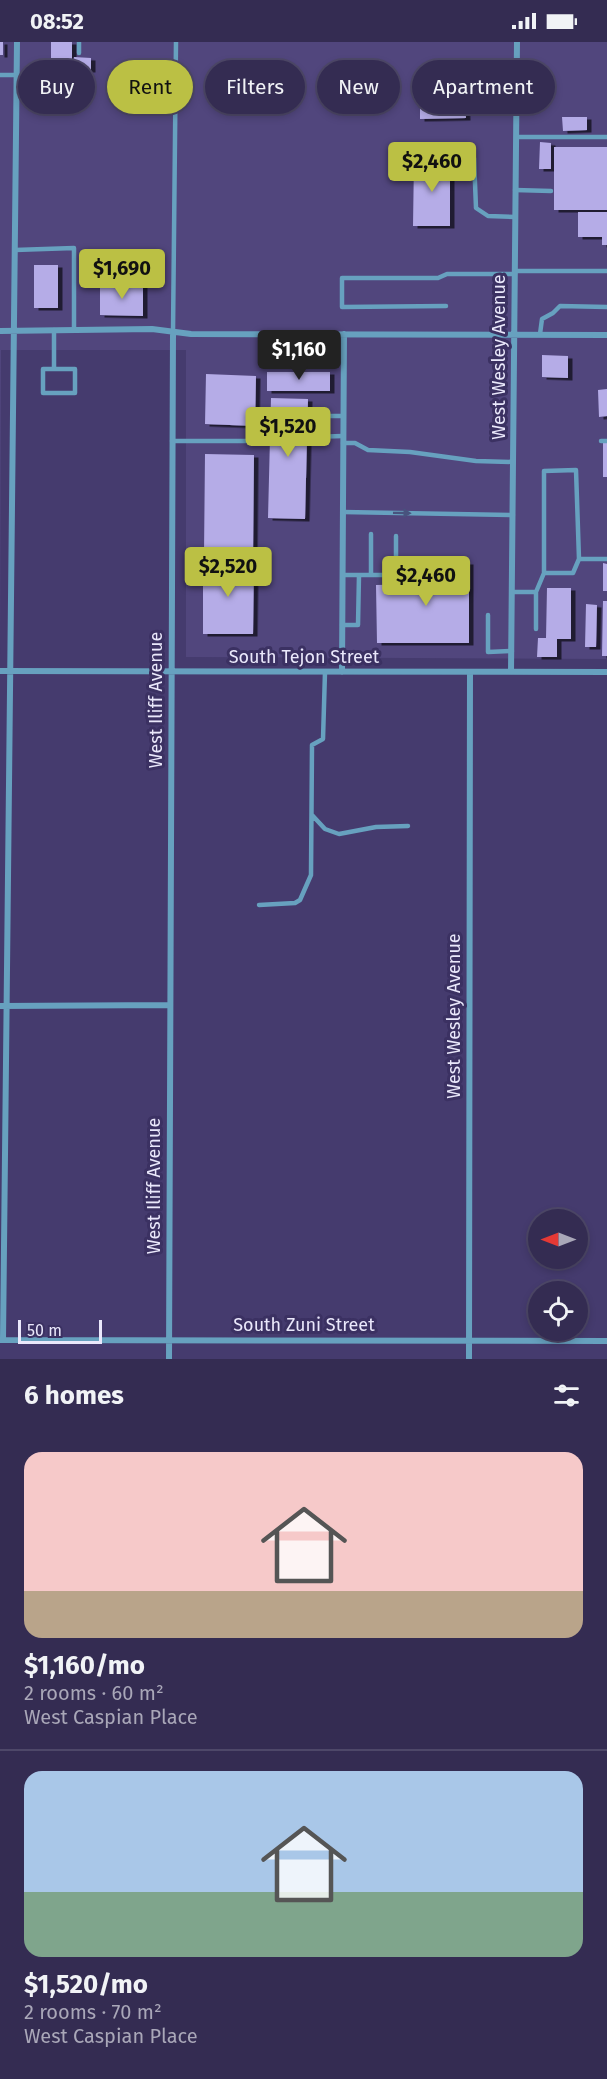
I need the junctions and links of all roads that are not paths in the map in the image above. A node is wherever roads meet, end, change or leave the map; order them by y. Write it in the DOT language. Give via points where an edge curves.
graph roads {
  1 [pos="17,42"];
  2 [pos="79,42"];
  3 [pos="176,42"];
  4 [pos="517,42"];
  5 [pos="79,53"];
  6 [pos="0,75"];
  7 [pos="16,75"];
  8 [pos="516,137"];
  9 [pos="607,137"];
  10 [pos="474,158"];
  11 [pos="515,190"];
  12 [pos="551,191"];
  13 [pos="515,217"];
  14 [pos="15,250"];
  15 [pos="607,271"];
  16 [pos="515,272"];
  17 [pos="447,306"];
  18 [pos="607,307"];
  19 [pos="54,330"];
  20 [pos="74,330"];
  21 [pos="0,331"];
  22 [pos="15,331"];
  23 [pos="173,332"];
  24 [pos="344,334"];
  25 [pos="514,334"];
  26 [pos="540,334"];
  27 [pos="607,335"];
  28 [pos="54,369"];
  29 [pos="310,416"];
  30 [pos="344,416"];
  31 [pos="310,436"];
  32 [pos="343,440"];
  33 [pos="172,441"];
  34 [pos="246,441"];
  35 [pos="513,462"];
  36 [pos="343,512"];
  37 [pos="513,515"];
  38 [pos="371,534"];
  39 [pos="396,536"];
  40 [pos="579,558"];
  41 [pos="607,559"];
  42 [pos="544,573"];
  43 [pos="343,575"];
  44 [pos="359,575"];
  45 [pos="371,575"];
  46 [pos="512,592"];
  47 [pos="536,592"];
  48 [pos="488,615"];
  49 [pos="342,625"];
  50 [pos="536,629"];
  51 [pos="512,651"];
  52 [pos="0,671"];
  53 [pos="11,671"];
  54 [pos="171,672"];
  55 [pos="325,672"];
  56 [pos="342,672"];
  57 [pos="470,672"];
  58 [pos="512,672"];
  59 [pos="607,672"];
  60 [pos="312,814"];
  61 [pos="408,826"];
  62 [pos="259,905"];
  63 [pos="170,1005"];
  64 [pos="4,1006"];
  65 [pos="2,1340"];
  66 [pos="169,1340"];
  67 [pos="469,1341"];
  68 [pos="607,1341"];
  69 [pos="169,1359"];
  70 [pos="469,1359"];
  1 -- 7 [label="street"];
  2 -- 5 [label="lane"];
  3 -- 23 [label="lane, West Iliff Avenue"];
  4 -- 8 [label="street, West Wesley Avenue"];
  6 -- 7 [label="lane"];
  7 -- 14 [label="street"];
  8 -- 9 [label="lane"];
  8 -- 11 [label="street, West Wesley Avenue"];
  10 -- 13 [label="lane" via="476,208 488,216"];
  11 -- 12 [label="lane"];
  11 -- 13 [label="street, West Wesley Avenue"];
  13 -- 16 [label="street, West Wesley Avenue"];
  14 -- 20 [label="lane" via="74,248"];
  14 -- 22 [label="street"];
  15 -- 16 [label="lane"];
  16 -- 17 [label="lane" via="447,274 438,278 342,278 342,307"];
  16 -- 25 [label="street, West Wesley Avenue"];
  18 -- 26 [label="lane" via="560,306 542,319"];
  19 -- 20 [label="street"];
  19 -- 22 [label="street"];
  19 -- 28 [label="lane"];
  20 -- 23 [label="street"];
  21 -- 22 [label="street"];
  22 -- 53 [label="street"];
  23 -- 24 [label="street"];
  23 -- 33 [label="street, West Iliff Avenue"];
  24 -- 25 [label="street"];
  24 -- 30 [label="street"];
  25 -- 26 [label="street"];
  25 -- 35 [label="street, West Wesley Avenue"];
  26 -- 27 [label="street"];
  28 -- 28 [label="lane" via="43,369 43,393 75,393 75,369"];
  29 -- 30 [label="lane"];
  30 -- 32 [label="street"];
  31 -- 32 [label="lane"];
  32 -- 35 [label="lane" via="368,450"];
  32 -- 36 [label="street"];
  33 -- 34 [label="lane"];
  33 -- 54 [label="street, West Iliff Avenue"];
  35 -- 37 [label="street, West Wesley Avenue"];
  36 -- 37 [label="lane, one-way"];
  36 -- 43 [label="street"];
  37 -- 46 [label="street, West Wesley Avenue"];
  38 -- 45 [label="lane"];
  39 -- 45 [label="lane" via="396,575"];
  40 -- 41 [label="lane"];
  40 -- 42 [label="lane" via="573,573"];
  40 -- 42 [label="lane" via="576,470 544,471"];
  42 -- 47 [label="lane"];
  43 -- 44 [label="lane"];
  43 -- 49 [label="street"];
  44 -- 45 [label="lane"];
  44 -- 49 [label="lane" via="358,625"];
  46 -- 47 [label="lane"];
  46 -- 51 [label="street, West Wesley Avenue"];
  47 -- 50 [label="lane"];
  48 -- 51 [label="lane" via="488,651"];
  49 -- 56 [label="street"];
  51 -- 58 [label="street, West Wesley Avenue"];
  52 -- 53 [label="street, South Tejon Street"];
  53 -- 54 [label="street, South Tejon Street"];
  53 -- 64 [label="street"];
  54 -- 55 [label="street, South Tejon Street"];
  54 -- 63 [label="street, West Iliff Avenue"];
  55 -- 56 [label="street, South Tejon Street"];
  55 -- 60 [label="lane" via="323,739 312,745"];
  56 -- 57 [label="street, South Tejon Street"];
  57 -- 58 [label="street, South Tejon Street"];
  57 -- 67 [label="street, West Wesley Avenue"];
  58 -- 59 [label="street, South Tejon Street"];
  60 -- 61 [label="lane" via="325,829 339,834"];
  60 -- 62 [label="lane" via="311,875 300,900"];
  63 -- 64 [label="street"];
  63 -- 66 [label="street, West Iliff Avenue"];
  64 -- 65 [label="street"];
  65 -- 66 [label="street, South Zuni Street"];
  66 -- 67 [label="street, South Zuni Street"];
  66 -- 69 [label="street, West Iliff Avenue"];
  67 -- 68 [label="street, South Zuni Street"];
  67 -- 70 [label="street, West Wesley Avenue"];
}
